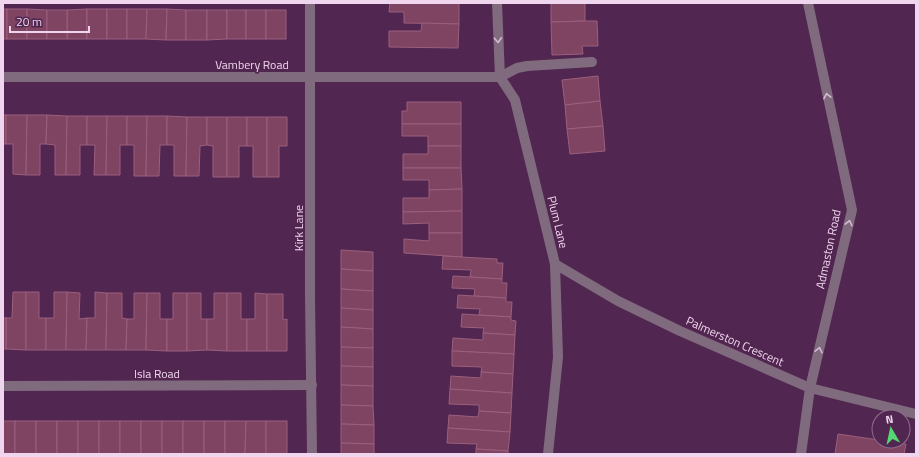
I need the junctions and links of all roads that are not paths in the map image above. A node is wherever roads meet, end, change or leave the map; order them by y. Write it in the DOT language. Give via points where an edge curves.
graph roads {
  1 [pos="310,3"];
  2 [pos="497,3"];
  3 [pos="808,3"];
  4 [pos="592,62"];
  5 [pos="3,77"];
  6 [pos="311,77"];
  7 [pos="500,77"];
  8 [pos="555,264"];
  9 [pos="312,385"];
  10 [pos="3,386"];
  11 [pos="810,388"];
  12 [pos="916,414"];
  13 [pos="312,454"];
  14 [pos="548,454"];
  15 [pos="801,454"];
  1 -- 6 [label="street, Kirk Lane"];
  2 -- 7 [label="street, one-way"];
  11 -- 3 [label="street, Admaston Road, one-way" via="852,210"];
  4 -- 7 [label="street" via="527,66 516,68"];
  5 -- 6 [label="street, Vambery Road"];
  6 -- 7 [label="street, Vambery Road"];
  6 -- 9 [label="street, Kirk Lane"];
  7 -- 8 [label="street, Plum Lane" via="515,100"];
  8 -- 11 [label="street, Palmerston Crescent" via="618,301"];
  8 -- 14 [label="street, Plum Lane" via="558,357"];
  9 -- 10 [label="street, Isla Road"];
  9 -- 13 [label="street, Kirk Lane"];
  11 -- 12 [label="street, Palmerston Crescent"];
  11 -- 15 [label="street, Admaston Road"];
}
